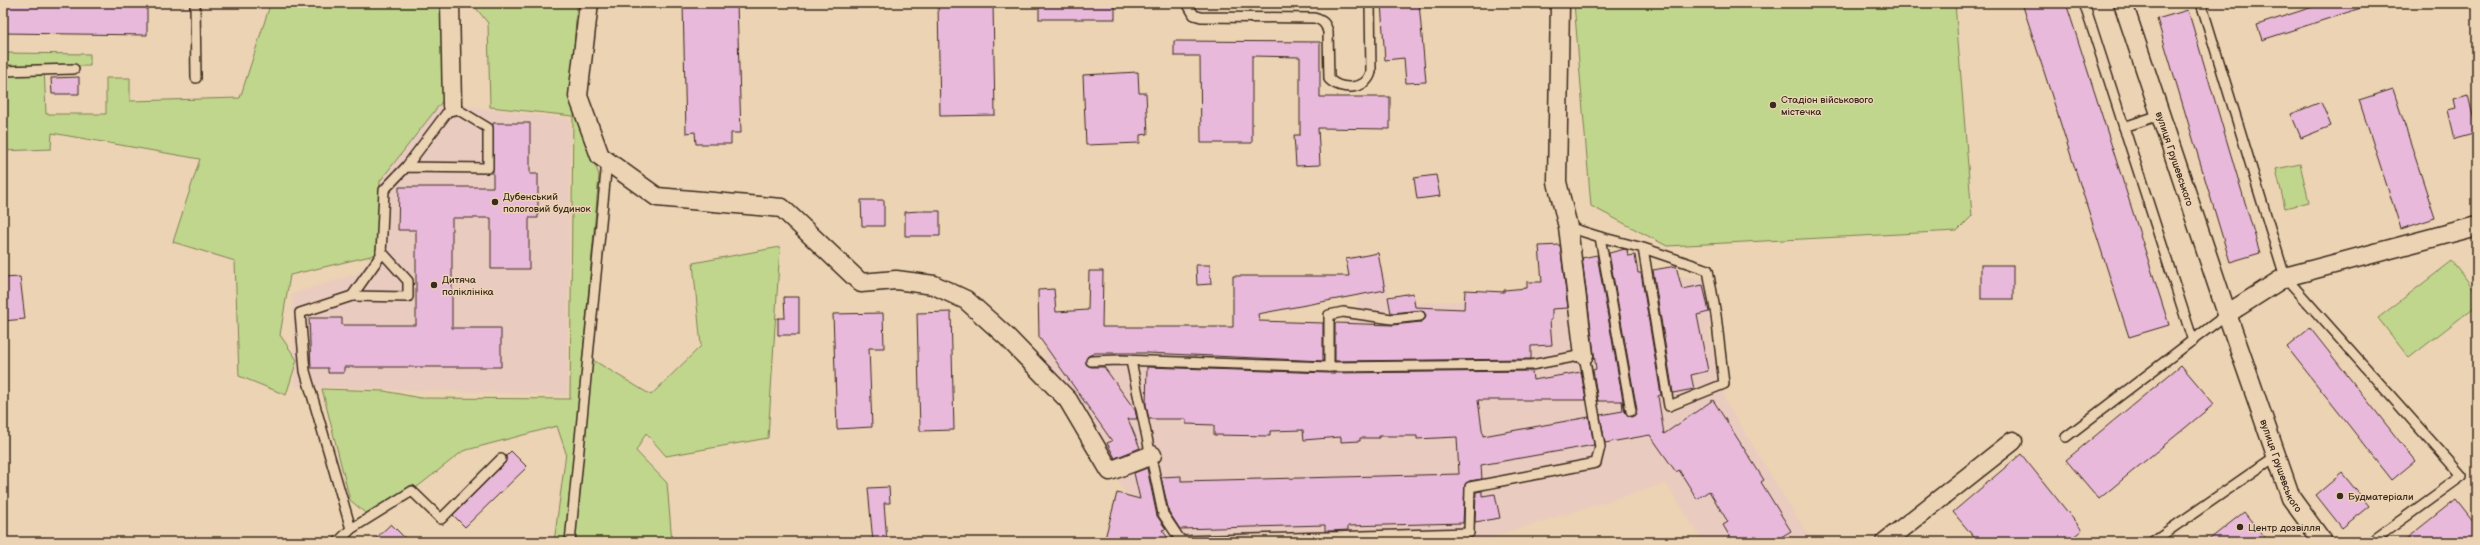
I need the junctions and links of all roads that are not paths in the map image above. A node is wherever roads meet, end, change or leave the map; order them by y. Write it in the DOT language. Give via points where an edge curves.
graph roads {
  1 [pos="195,3"];
  2 [pos="450,3"];
  3 [pos="589,3"];
  4 [pos="1187,3"];
  5 [pos="1370,3"];
  6 [pos="1560,3"];
  7 [pos="2084,3"];
  8 [pos="2125,3"];
  9 [pos="2201,3"];
  10 [pos="74,69"];
  11 [pos="3,71"];
  12 [pos="196,78"];
  13 [pos="452,106"];
  14 [pos="2160,115"];
  15 [pos="2124,127"];
  16 [pos="607,161"];
  17 [pos="406,167"];
  18 [pos="2477,226"];
  19 [pos="1568,228"];
  20 [pos="1600,237"];
  21 [pos="1643,248"];
  22 [pos="381,251"];
  23 [pos="2285,278"];
  24 [pos="352,296"];
  25 [pos="2227,314"];
  26 [pos="1420,316"];
  27 [pos="2194,342"];
  28 [pos="1584,356"];
  29 [pos="1091,361"];
  30 [pos="1131,361"];
  31 [pos="1329,367"];
  32 [pos="1631,411"];
  33 [pos="2066,437"];
  34 [pos="2013,440"];
  35 [pos="1152,455"];
  36 [pos="2276,456"];
  37 [pos="501,459"];
  38 [pos="351,529"];
  39 [pos="338,542"];
  40 [pos="570,542"];
  41 [pos="1885,542"];
  42 [pos="2152,542"];
  43 [pos="2323,542"];
  44 [pos="2371,542"];
  1 -- 12 [label="lane"];
  2 -- 13 [label="street"];
  3 -- 16 [label="street" via="578,96 600,156"];
  4 -- 5 [label="lane" via="1194,15 1200,17 1321,20 1328,32 1329,79 1341,86 1357,86 1369,79 1371,72"];
  6 -- 19 [label="street" via="1557,182"];
  7 -- 15 [label="lane"];
  8 -- 14 [label="street, вулиця Грушевського"];
  9 -- 23 [label="lane"];
  10 -- 11 [label="lane"];
  13 -- 17 [label="lane"];
  13 -- 17 [label="lane" via="488,128 488,168"];
  14 -- 15 [label="lane"];
  14 -- 25 [label="street, вулиця Грушевського"];
  15 -- 27 [label="lane"];
  16 -- 35 [label="street" via="656,197 782,208 861,283 896,280 934,285 966,300 1007,337 1068,400 1110,471"];
  16 -- 40 [label="lane"];
  17 -- 22 [label="lane" via="384,190"];
  18 -- 23 [label="street"];
  19 -- 20 [label="lane"];
  19 -- 28 [label="street"];
  20 -- 21 [label="lane"];
  20 -- 32 [label="lane"];
  21 -- 21 [label="lane" via="1644,256 1669,406 1724,384 1716,315 1708,270"];
  22 -- 24 [label="lane" via="381,255"];
  22 -- 24 [label="lane" via="408,281 408,297"];
  23 -- 25 [label="street"];
  23 -- 44 [label="lane" via="2462,476"];
  24 -- 38 [label="lane" via="300,314 305,371"];
  25 -- 27 [label="lane"];
  25 -- 36 [label="street, вулиця Грушевського"];
  26 -- 31 [label="lane" via="1392,319 1343,312 1329,315"];
  27 -- 33 [label="lane"];
  28 -- 31 [label="lane" via="1531,365"];
  28 -- 35 [label="lane" via="1600,447 1596,463 1470,487 1469,533 1181,540 1163,514"];
  29 -- 30 [label="lane"];
  30 -- 31 [label="lane"];
  30 -- 35 [label="lane"];
  34 -- 41 [label="street"];
  36 -- 42 [label="lane"];
  36 -- 43 [label="street, вулиця Грушевського" via="2291,498"];
  37 -- 38 [label="lane" via="441,519 412,491"];
  38 -- 39 [label="lane"];
}
